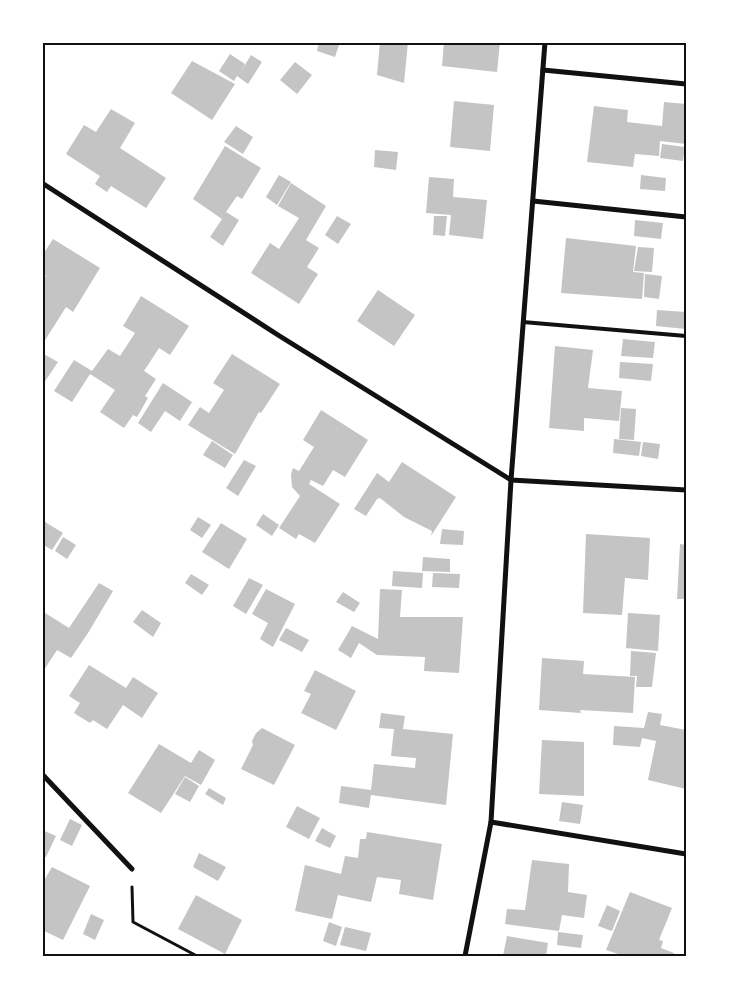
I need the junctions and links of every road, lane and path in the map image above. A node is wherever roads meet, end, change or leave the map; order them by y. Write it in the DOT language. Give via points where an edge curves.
graph roads {
  1 [pos="545,42"];
  2 [pos="543,70"];
  3 [pos="686,84"];
  4 [pos="42,183"];
  5 [pos="532,201"];
  6 [pos="686,217"];
  7 [pos="523,322"];
  8 [pos="686,336"];
  9 [pos="511,480"];
  10 [pos="686,490"];
  11 [pos="42,774"];
  12 [pos="492,822"];
  13 [pos="686,854"];
  14 [pos="132,869"];
  15 [pos="197,956"];
  16 [pos="465,956"];
  1 -- 2 [label="street"];
  2 -- 3 [label="street"];
  2 -- 5 [label="street"];
  4 -- 9 [label="street"];
  5 -- 6 [label="street"];
  5 -- 7 [label="street"];
  7 -- 8 [label="lane"];
  7 -- 9 [label="street"];
  9 -- 10 [label="street"];
  9 -- 12 [label="street"];
  11 -- 14 [label="street"];
  12 -- 13 [label="street"];
  12 -- 16 [label="street"];
  14 -- 15 [label="path" via="132,922"];
}
